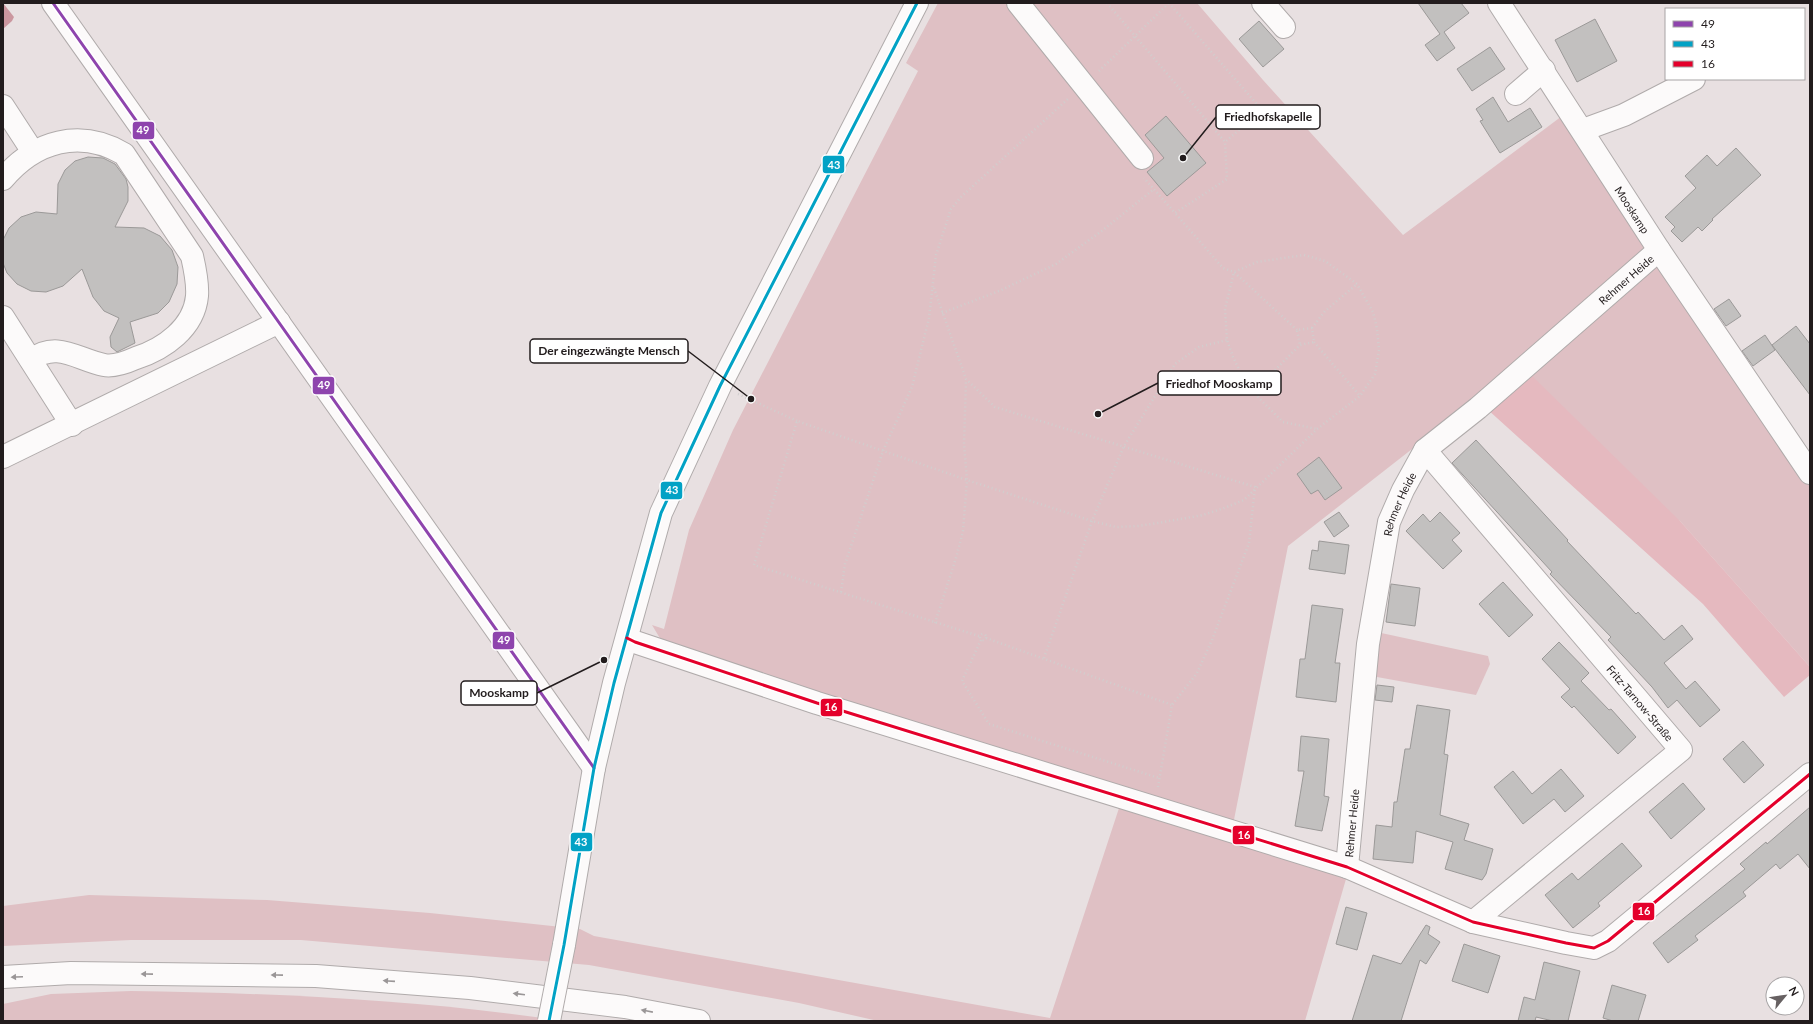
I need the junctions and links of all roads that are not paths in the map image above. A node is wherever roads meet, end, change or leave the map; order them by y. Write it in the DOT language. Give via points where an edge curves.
graph roads {
  1 [pos="53,3"];
  2 [pos="917,3"];
  3 [pos="1018,3"];
  4 [pos="1263,3"];
  5 [pos="1499,3"];
  6 [pos="1284,27"];
  7 [pos="1544,70"];
  8 [pos="1692,80"];
  9 [pos="1516,94"];
  10 [pos="7,119"];
  11 [pos="1583,130"];
  12 [pos="33,152"];
  13 [pos="1142,158"];
  14 [pos="3,178"];
  15 [pos="1659,250"];
  16 [pos="3,317"];
  17 [pos="279,322"];
  18 [pos="32,360"];
  19 [pos="72,424"];
  20 [pos="1425,450"];
  21 [pos="3,457"];
  22 [pos="1810,473"];
  23 [pos="627,638"];
  24 [pos="594,768"];
  25 [pos="1810,774"];
  26 [pos="1347,868"];
  27 [pos="1473,922"];
  28 [pos="3,977"];
  29 [pos="549,1021"];
  30 [pos="699,1021"];
  1 -- 17 [label="main road"];
  2 -- 23 [label="main road" via="720,386 661,513"];
  3 -- 13 [label="main road"];
  4 -- 6 [label="main road"];
  5 -- 7 [label="main road, Mooskamp"];
  7 -- 9 [label="main road"];
  7 -- 11 [label="main road, Mooskamp"];
  8 -- 11 [label="main road" via="1624,115"];
  10 -- 12 [label="main road"];
  11 -- 15 [label="main road, Mooskamp"];
  12 -- 14 [label="main road"];
  12 -- 18 [label="main road" via="62,141 91,141 124,154 192,256 197,296 192,314 182,330 168,343 146,355 105,366 74,354 53,350 38,354"];
  15 -- 20 [label="main road, Rehmer Heide" via="1478,408"];
  15 -- 22 [label="main road, Mooskamp"];
  16 -- 18 [label="main road"];
  17 -- 19 [label="main road"];
  17 -- 24 [label="main road"];
  18 -- 19 [label="main road"];
  19 -- 21 [label="main road"];
  20 -- 26 [label="main road, Rehmer Heide" via="1389,522 1368,644"];
  20 -- 27 [label="main road, Fritz-Tarnow-Straße" via="1680,750"];
  23 -- 24 [label="main road"];
  23 -- 26 [label="main road" via="817,702"];
  24 -- 29 [label="main road, bridge"];
  25 -- 27 [label="main road" via="1608,941 1594,948"];
  26 -- 27 [label="main road"];
  30 -- 28 [label="main road, one-way" via="625,1007 470,988 316,976 71,973"];
}
